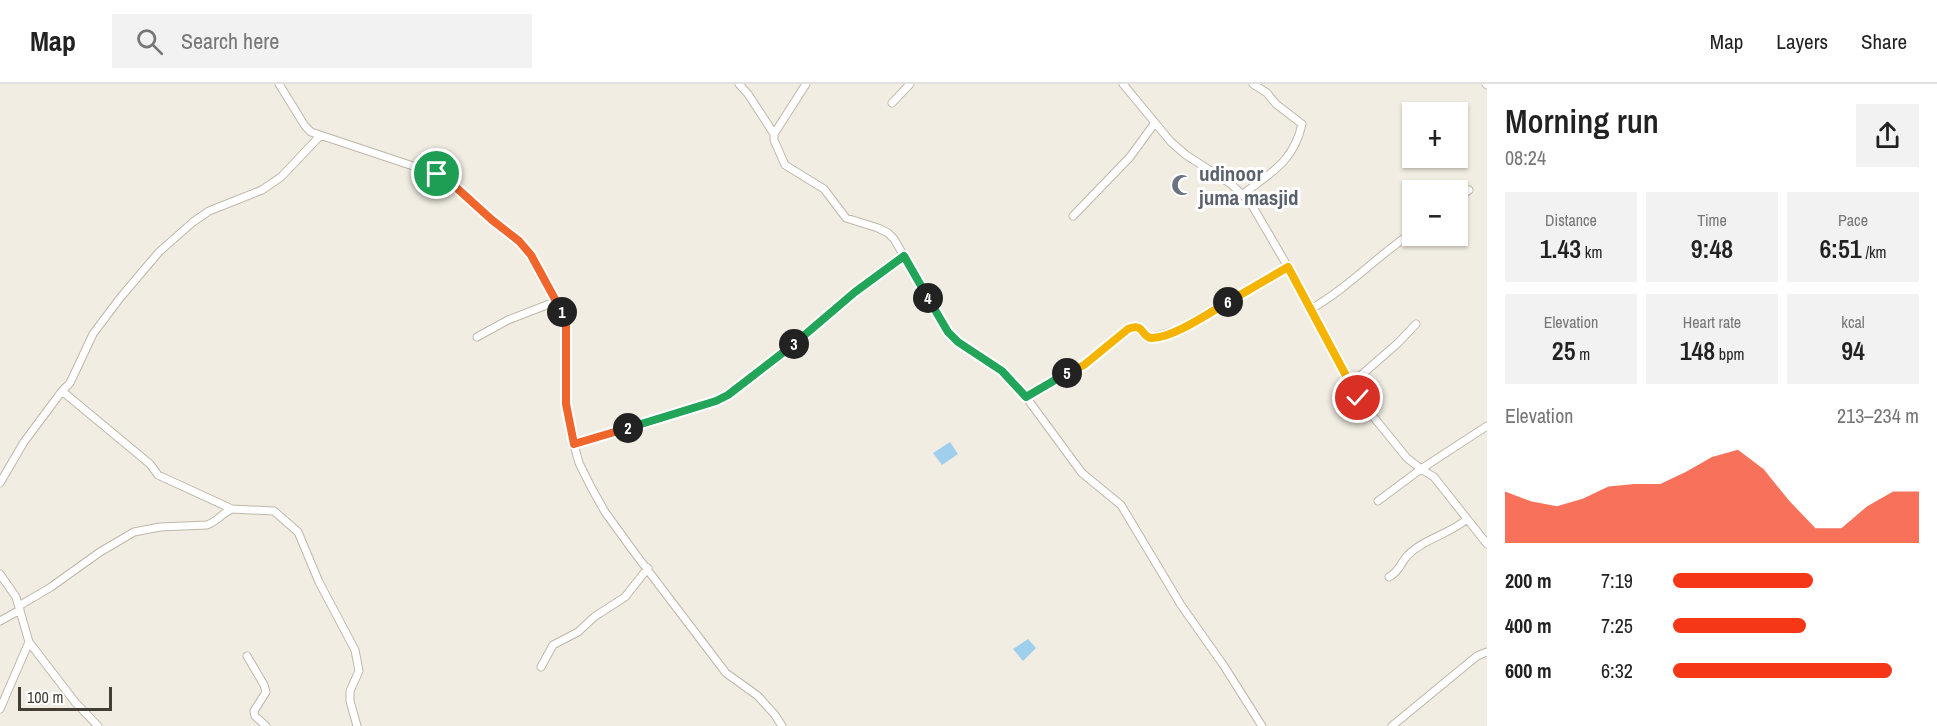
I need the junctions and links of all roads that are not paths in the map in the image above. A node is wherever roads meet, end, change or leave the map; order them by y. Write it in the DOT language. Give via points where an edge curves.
graph roads {
  1 [pos="279,84"];
  2 [pos="739,84"];
  3 [pos="806,84"];
  4 [pos="910,84"];
  5 [pos="1123,84"];
  6 [pos="1253,84"];
  7 [pos="892,103"];
  8 [pos="1154,124"];
  9 [pos="774,134"];
  10 [pos="320,136"];
  11 [pos="1243,194"];
  12 [pos="1073,216"];
  13 [pos="1402,240"];
  14 [pos="904,256"];
  15 [pos="1288,267"];
  16 [pos="557,301"];
  17 [pos="1311,309"];
  18 [pos="1416,324"];
  19 [pos="477,337"];
  20 [pos="1351,384"];
  21 [pos="62,391"];
  22 [pos="1026,397"];
  23 [pos="1487,426"];
  24 [pos="574,444"];
  25 [pos="1421,469"];
  26 [pos="0,483"];
  27 [pos="1378,501"];
  28 [pos="232,508"];
  29 [pos="1467,519"];
  30 [pos="1487,544"];
  31 [pos="648,568"];
  32 [pos="0,574"];
  33 [pos="1389,577"];
  34 [pos="20,608"];
  35 [pos="0,621"];
  36 [pos="29,642"];
  37 [pos="1487,652"];
  38 [pos="247,656"];
  39 [pos="541,667"];
  40 [pos="0,710"];
  41 [pos="98,726"];
  42 [pos="266,726"];
  43 [pos="357,726"];
  44 [pos="782,726"];
  45 [pos="1262,726"];
  46 [pos="1392,726"];
  1 -- 10 [label="street" via="305,126"];
  2 -- 9 [label="street"];
  3 -- 9 [label="street"];
  4 -- 7 [label="street"];
  5 -- 8 [label="street"];
  6 -- 11 [label="street" via="1302,124 1291,153 1269,177"];
  8 -- 11 [label="street" via="1186,155"];
  8 -- 12 [label="street" via="1130,157"];
  9 -- 14 [label="street" via="785,165 824,189 846,218 888,233"];
  10 -- 16 [label="street" via="449,181 519,241"];
  10 -- 21 [label="street" via="281,177 262,190 208,211 159,252 93,334 70,383"];
  11 -- 15 [label="street"];
  13 -- 17 [label="street"];
  14 -- 22 [label="street" via="948,332 1002,371"];
  14 -- 24 [label="street" via="728,395"];
  15 -- 17 [label="street"];
  15 -- 22 [label="street" via="1180,329 1150,338 1142,329 1128,329 1084,365"];
  16 -- 19 [label="street"];
  16 -- 24 [label="street" via="566,324 566,404"];
  17 -- 20 [label="street"];
  18 -- 20 [label="street"];
  20 -- 25 [label="street" via="1391,439"];
  21 -- 26 [label="street" via="24,442"];
  21 -- 28 [label="street" via="150,464 158,475"];
  22 -- 45 [label="street" via="1082,473 1121,505 1181,605"];
  23 -- 25 [label="street"];
  24 -- 31 [label="street" via="579,464 605,512"];
  25 -- 27 [label="street"];
  25 -- 29 [label="street" via="1434,477"];
  28 -- 34 [label="street" via="207,525 134,532"];
  28 -- 43 [label="street" via="274,511 298,532 319,582 356,650 359,671 350,701"];
  29 -- 30 [label="street"];
  29 -- 33 [label="street" via="1415,549"];
  31 -- 39 [label="street" via="624,597 578,632 553,645"];
  31 -- 44 [label="street" via="726,673 758,696"];
  32 -- 34 [label="street"];
  34 -- 35 [label="street"];
  34 -- 36 [label="street"];
  36 -- 40 [label="street"];
  36 -- 41 [label="street"];
  37 -- 46 [label="street"];
  38 -- 42 [label="street" via="266,692 254,711"];
}
